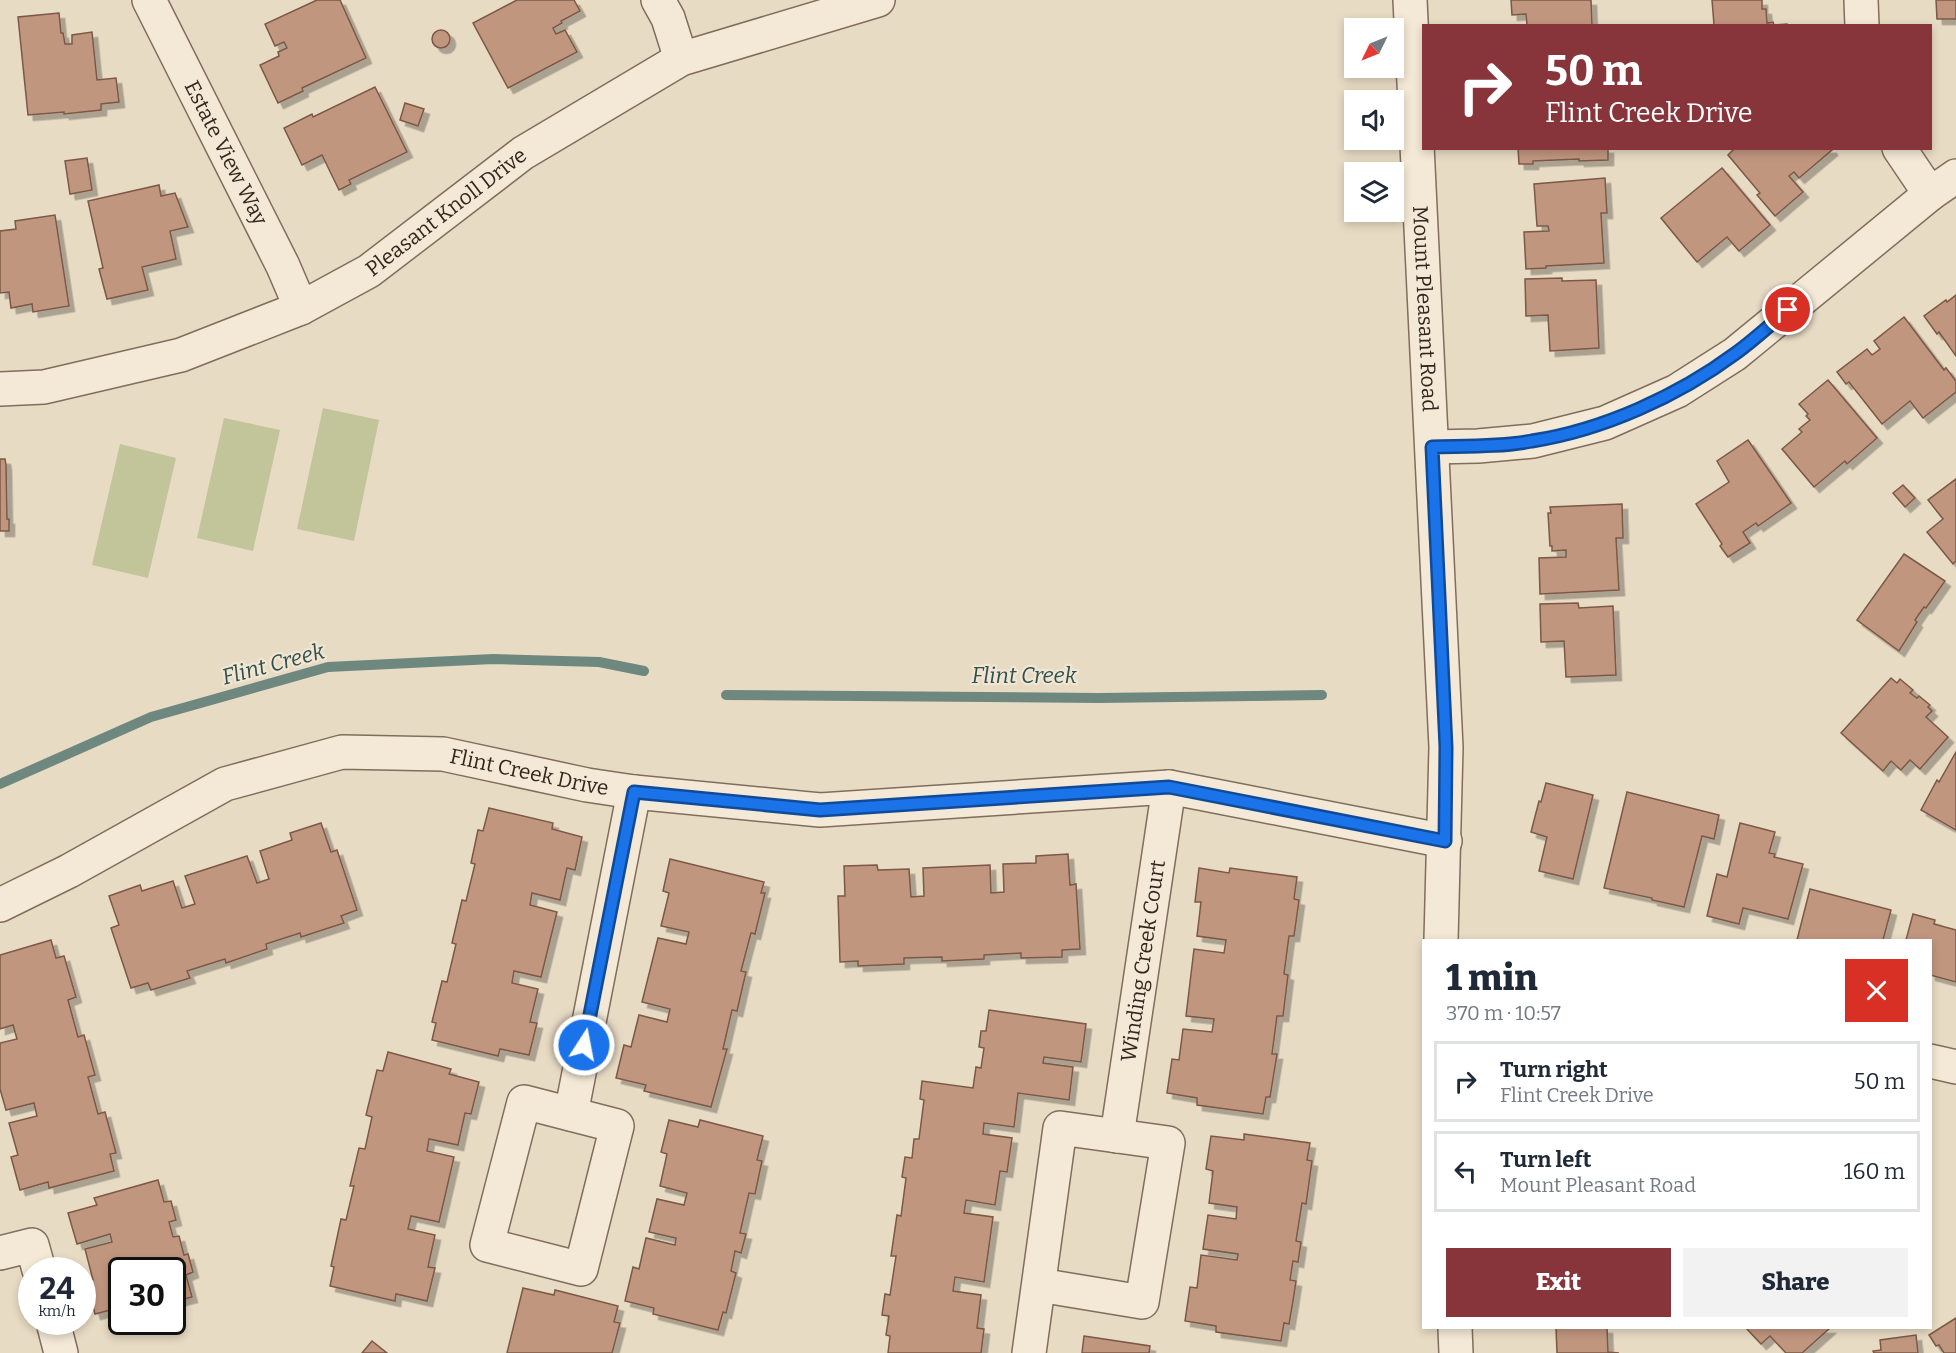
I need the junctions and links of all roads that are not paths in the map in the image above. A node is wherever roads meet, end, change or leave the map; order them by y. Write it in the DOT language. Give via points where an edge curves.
graph roads {
  1 [pos="149,0"];
  2 [pos="658,0"];
  3 [pos="878,0"];
  4 [pos="1410,0"];
  5 [pos="1861,0"];
  6 [pos="1862,24"];
  7 [pos="681,59"];
  8 [pos="1901,150"];
  9 [pos="1943,185"];
  10 [pos="301,308"];
  11 [pos="0,389"];
  12 [pos="1432,447"];
  13 [pos="1169,787"];
  14 [pos="634,792"];
  15 [pos="1445,841"];
  16 [pos="0,905"];
  17 [pos="1441,939"];
  18 [pos="1932,1061"];
  19 [pos="1956,1067"];
  20 [pos="571,1114"];
  21 [pos="1117,1136"];
  22 [pos="0,1253"];
  23 [pos="35,1257"];
  24 [pos="1039,1285"];
  25 [pos="1455,1329"];
  26 [pos="56,1335"];
  27 [pos="61,1353"];
  28 [pos="1029,1353"];
  29 [pos="1456,1353"];
  1 -- 10 [label="street, Estate View Way"];
  2 -- 7 [label="street"];
  3 -- 7 [label="street, Pleasant Knoll Drive"];
  4 -- 12 [label="street, Mount Pleasant Road"];
  5 -- 6 [label="street"];
  7 -- 10 [label="street, Pleasant Knoll Drive" via="523,153 369,271"];
  8 -- 9 [label="street"];
  9 -- 12 [label="street" via="1735,354 1677,391 1605,423 1533,441"];
  10 -- 11 [label="street, Pleasant Knoll Drive" via="181,356 44,387"];
  12 -- 15 [label="street, Mount Pleasant Road" via="1446,747"];
  13 -- 14 [label="street, Flint Creek Drive" via="820,810"];
  13 -- 15 [label="street, Flint Creek Drive"];
  13 -- 21 [label="street, Winding Creek Court"];
  14 -- 16 [label="street, Flint Creek Drive" via="442,754 342,752 225,784"];
  14 -- 20 [label="street"];
  15 -- 17 [label="street, Mount Pleasant Road"];
  18 -- 19 [label="street"];
  20 -- 20 [label="street" via="524,1102 487,1245 581,1269 617,1126"];
  21 -- 24 [label="street" via="1060,1128"];
  21 -- 24 [label="street" via="1168,1143 1142,1302"];
  22 -- 23 [label="street" via="32,1245"];
  24 -- 28 [label="street"];
  25 -- 29 [label="street"];
  26 -- 27 [label="street"];
}
